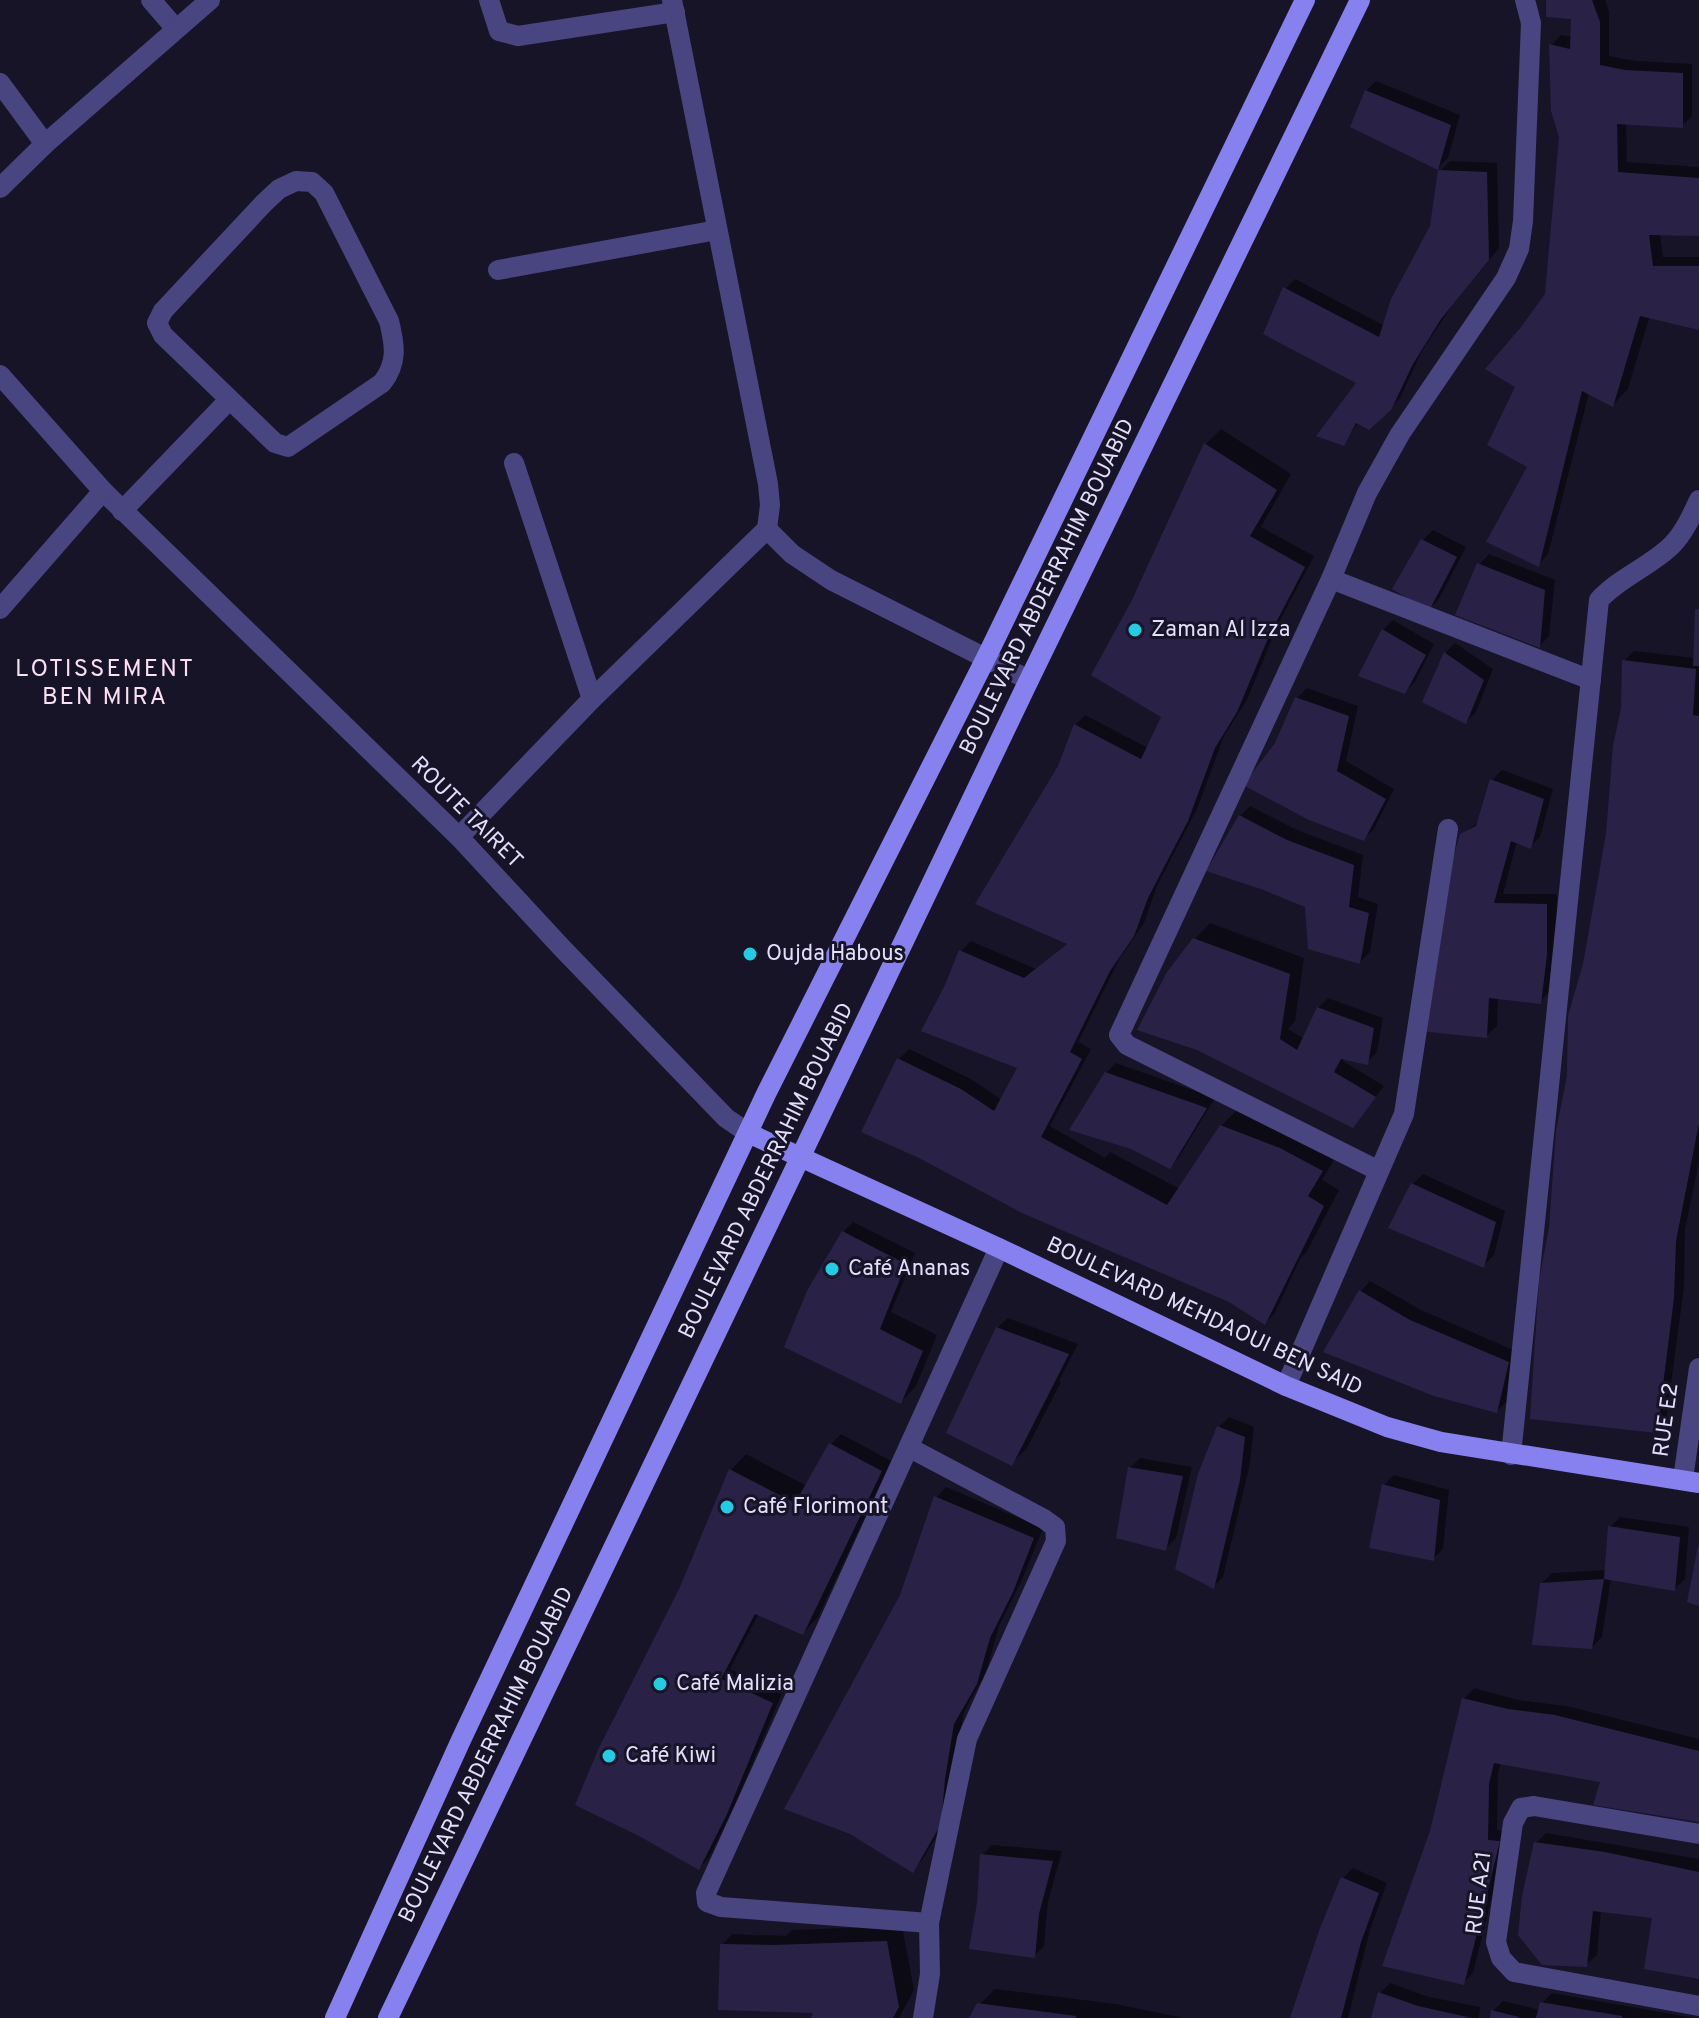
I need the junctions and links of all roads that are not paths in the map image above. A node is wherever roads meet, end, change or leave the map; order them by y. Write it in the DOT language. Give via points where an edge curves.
graph roads {
  1 [pos="151,0"];
  2 [pos="210,0"];
  3 [pos="489,0"];
  4 [pos="1305,0"];
  5 [pos="1360,0"];
  6 [pos="1525,0"];
  7 [pos="674,6"];
  8 [pos="176,29"];
  9 [pos="0,83"];
  10 [pos="45,144"];
  11 [pos="0,188"];
  12 [pos="717,230"];
  13 [pos="498,270"];
  14 [pos="0,375"];
  15 [pos="229,400"];
  16 [pos="514,463"];
  17 [pos="103,491"];
  18 [pos="1699,500"];
  19 [pos="122,511"];
  20 [pos="767,529"];
  21 [pos="1331,579"];
  22 [pos="0,609"];
  23 [pos="986,658"];
  24 [pos="1029,680"];
  25 [pos="1591,680"];
  26 [pos="592,699"];
  27 [pos="1448,829"];
  28 [pos="459,837"];
  29 [pos="748,1133"];
  30 [pos="799,1158"];
  31 [pos="1377,1170"];
  32 [pos="999,1248"];
  33 [pos="1699,1368"];
  34 [pos="1286,1386"];
  35 [pos="910,1448"];
  36 [pos="1511,1455"];
  37 [pos="1691,1481"];
  38 [pos="1699,1834"];
  39 [pos="929,1923"];
  40 [pos="1699,2006"];
  41 [pos="335,2018"];
  42 [pos="388,2018"];
  43 [pos="923,2018"];
  1 -- 8 [label="street"];
  2 -- 8 [label="street"];
  3 -- 7 [label="street" via="499,31 518,36"];
  4 -- 23 [label="main road, BOULEVARD ABDERRAHIM BOUABID"];
  5 -- 24 [label="main road, BOULEVARD ABDERRAHIM BOUABID"];
  6 -- 21 [label="street" via="1531,23 1519,249 1506,278 1400,434 1367,493"];
  7 -- 12 [label="street"];
  8 -- 10 [label="street"];
  9 -- 10 [label="street"];
  10 -- 11 [label="street"];
  12 -- 13 [label="street"];
  12 -- 20 [label="street" via="768,484"];
  14 -- 17 [label="street, ROUTE TAIRET"];
  15 -- 15 [label="street" via="275,443 288,447 391,372 394,341 389,321 324,193 312,182 296,181 279,189 157,323"];
  15 -- 19 [label="street"];
  16 -- 26 [label="street"];
  17 -- 19 [label="street, ROUTE TAIRET"];
  17 -- 22 [label="street"];
  18 -- 25 [label="street" via="1672,544 1599,600"];
  19 -- 28 [label="street, ROUTE TAIRET"];
  20 -- 23 [label="street" via="831,580"];
  20 -- 26 [label="street"];
  21 -- 25 [label="street"];
  21 -- 31 [label="street" via="1119,1035 1127,1045"];
  23 -- 24 [label="street"];
  23 -- 29 [label="main road, BOULEVARD ABDERRAHIM BOUABID"];
  24 -- 30 [label="main road, BOULEVARD ABDERRAHIM BOUABID"];
  25 -- 36 [label="street"];
  26 -- 28 [label="street"];
  27 -- 31 [label="street" via="1406,1106"];
  28 -- 29 [label="street, ROUTE TAIRET" via="726,1118"];
  29 -- 30 [label="main road, ROUTE TAIRET"];
  29 -- 41 [label="main road, BOULEVARD ABDERRAHIM BOUABID"];
  30 -- 32 [label="main road, BOULEVARD MEHDAOUI BEN SAID"];
  30 -- 42 [label="main road, BOULEVARD ABDERRAHIM BOUABID"];
  31 -- 34 [label="street"];
  32 -- 34 [label="main road, BOULEVARD MEHDAOUI BEN SAID"];
  32 -- 35 [label="street"];
  33 -- 37 [label="street, RUE E2"];
  34 -- 36 [label="main road, BOULEVARD MEHDAOUI BEN SAID" via="1387,1427"];
  35 -- 39 [label="street" via="1044,1519 1055,1527 1056,1541 967,1739"];
  35 -- 39 [label="street" via="706,1893 707,1902 721,1907"];
  36 -- 37 [label="main road, BOULEVARD MEHDAOUI BEN SAID"];
  38 -- 40 [label="street, RUE A21" via="1521,1808 1513,1823 1496,1942 1514,1972"];
  39 -- 43 [label="street" via="930,1974"];
}
